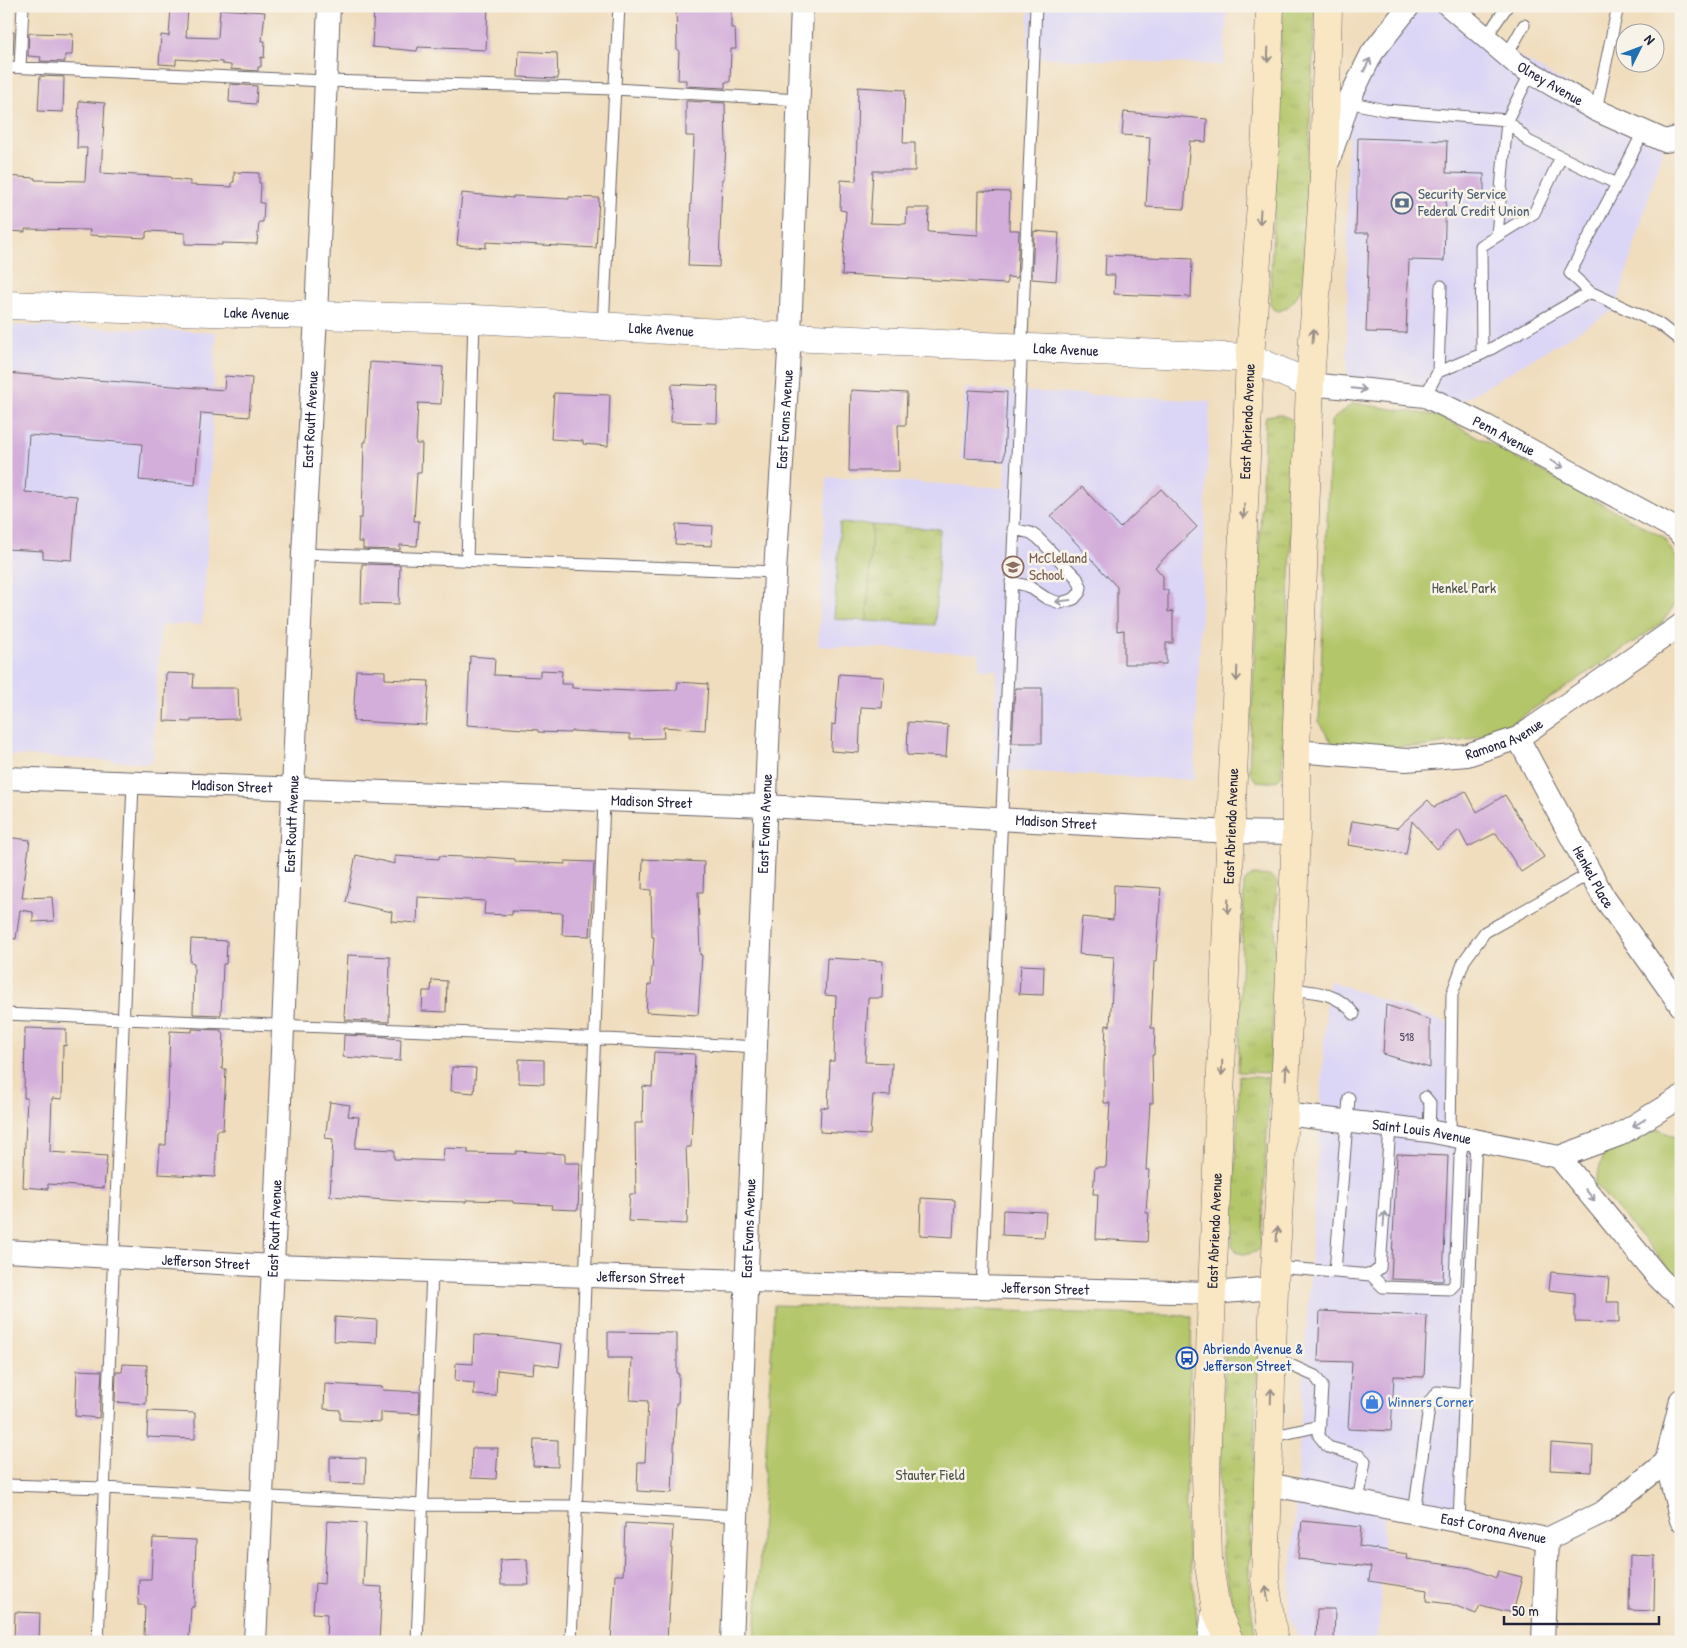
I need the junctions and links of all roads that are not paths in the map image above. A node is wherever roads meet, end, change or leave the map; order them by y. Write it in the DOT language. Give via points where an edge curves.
graph roads {
  1 [pos="23,6"];
  2 [pos="329,6"];
  3 [pos="619,6"];
  4 [pos="802,6"];
  5 [pos="1036,6"];
  6 [pos="1270,6"];
  7 [pos="1328,6"];
  8 [pos="1409,6"];
  9 [pos="1618,6"];
  10 [pos="1505,7"];
  11 [pos="1454,8"];
  12 [pos="1524,25"];
  13 [pos="1486,37"];
  14 [pos="1507,55"];
  15 [pos="6,66"];
  16 [pos="20,67"];
  17 [pos="1532,72"];
  18 [pos="326,81"];
  19 [pos="615,89"];
  20 [pos="799,100"];
  21 [pos="1348,102"];
  22 [pos="1596,110"];
  23 [pos="1508,120"];
  24 [pos="1643,132"];
  25 [pos="1675,143"];
  26 [pos="1561,157"];
  27 [pos="1324,175"];
  28 [pos="1617,184"];
  29 [pos="1497,236"];
  30 [pos="1441,286"];
  31 [pos="1590,292"];
  32 [pos="6,305"];
  33 [pos="316,316"];
  34 [pos="474,319"];
  35 [pos="603,326"];
  36 [pos="790,337"];
  37 [pos="1681,341"];
  38 [pos="1020,346"];
  39 [pos="1482,354"];
  40 [pos="1250,358"];
  41 [pos="1438,372"];
  42 [pos="1310,384"];
  43 [pos="1425,396"];
  44 [pos="1013,529"];
  45 [pos="1681,535"];
  46 [pos="303,554"];
  47 [pos="467,560"];
  48 [pos="775,572"];
  49 [pos="1011,582"];
  50 [pos="1681,625"];
  51 [pos="1518,738"];
  52 [pos="1296,752"];
  53 [pos="6,778"];
  54 [pos="133,783"];
  55 [pos="293,788"];
  56 [pos="604,800"];
  57 [pos="766,806"];
  58 [pos="1002,819"];
  59 [pos="1231,832"];
  60 [pos="1296,833"];
  61 [pos="1591,873"];
  62 [pos="1289,989"];
  63 [pos="1681,1006"];
  64 [pos="6,1014"];
  65 [pos="1354,1014"];
  66 [pos="123,1019"];
  67 [pos="283,1026"];
  68 [pos="594,1037"];
  69 [pos="756,1047"];
  70 [pos="1425,1096"];
  71 [pos="1681,1097"];
  72 [pos="1349,1098"];
  73 [pos="1284,1114"];
  74 [pos="1347,1121"];
  75 [pos="1390,1127"];
  76 [pos="1455,1135"];
  77 [pos="1559,1157"];
  78 [pos="6,1251"];
  79 [pos="114,1257"];
  80 [pos="273,1266"];
  81 [pos="432,1271"];
  82 [pos="1376,1271"];
  83 [pos="1335,1272"];
  84 [pos="585,1276"];
  85 [pos="1275,1278"];
  86 [pos="747,1282"];
  87 [pos="982,1287"];
  88 [pos="1212,1293"];
  89 [pos="1681,1296"];
  90 [pos="1272,1357"];
  91 [pos="1464,1395"];
  92 [pos="1681,1400"];
  93 [pos="1320,1426"];
  94 [pos="1269,1437"];
  95 [pos="1673,1463"];
  96 [pos="1268,1484"];
  97 [pos="6,1485"];
  98 [pos="104,1488"];
  99 [pos="262,1497"];
  100 [pos="1358,1502"];
  101 [pos="422,1505"];
  102 [pos="576,1506"];
  103 [pos="1414,1513"];
  104 [pos="738,1516"];
  105 [pos="1681,1520"];
  106 [pos="1459,1521"];
  107 [pos="1547,1539"];
  108 [pos="1216,1610"];
  109 [pos="98,1642"];
  110 [pos="255,1642"];
  111 [pos="417,1642"];
  112 [pos="571,1642"];
  113 [pos="732,1642"];
  114 [pos="1212,1642"];
  115 [pos="1230,1642"];
  116 [pos="1274,1642"];
  117 [pos="1544,1642"];
  1 -- 16 [label="lane"];
  2 -- 18 [label="street, East Routt Avenue"];
  3 -- 19 [label="lane"];
  4 -- 20 [label="street, East Evans Avenue"];
  5 -- 38 [label="lane"];
  6 -- 40 [label="main road, East Abriendo Avenue, one-way" via="1266,133"];
  7 -- 27 [label="main road"];
  21 -- 8 [label="street, one-way" via="1372,53"];
  9 -- 22 [label="lane"];
  10 -- 13 [label="lane"];
  11 -- 13 [label="street, Olney Avenue"];
  12 -- 14 [label="lane"];
  13 -- 14 [label="street, Olney Avenue"];
  14 -- 17 [label="street, Olney Avenue"];
  15 -- 16 [label="lane"];
  16 -- 18 [label="lane"];
  17 -- 22 [label="street, Olney Avenue"];
  17 -- 23 [label="lane"];
  18 -- 19 [label="lane"];
  18 -- 33 [label="street, East Routt Avenue"];
  19 -- 20 [label="lane"];
  19 -- 35 [label="lane"];
  20 -- 36 [label="street, East Evans Avenue"];
  21 -- 23 [label="lane" via="1386,110"];
  21 -- 27 [label="street"];
  22 -- 24 [label="street, Olney Avenue"];
  23 -- 26 [label="lane" via="1528,140"];
  23 -- 29 [label="lane"];
  24 -- 25 [label="street, Olney Avenue"];
  24 -- 28 [label="lane"];
  26 -- 28 [label="lane"];
  26 -- 29 [label="lane" via="1534,213"];
  42 -- 27 [label="main road, one-way"];
  28 -- 31 [label="lane" via="1570,273"];
  29 -- 39 [label="lane" via="1481,246"];
  30 -- 41 [label="lane"];
  31 -- 37 [label="lane" via="1659,324"];
  31 -- 39 [label="lane"];
  32 -- 33 [label="street, Lake Avenue"];
  33 -- 34 [label="street, Lake Avenue"];
  33 -- 46 [label="street, East Routt Avenue"];
  34 -- 35 [label="street, Lake Avenue"];
  34 -- 47 [label="lane"];
  35 -- 36 [label="street, Lake Avenue"];
  36 -- 38 [label="street, Lake Avenue"];
  36 -- 48 [label="street, East Evans Avenue"];
  38 -- 40 [label="street, Lake Avenue"];
  38 -- 44 [label="lane"];
  39 -- 41 [label="lane"];
  40 -- 42 [label="street, Lake Avenue"];
  40 -- 59 [label="main road, East Abriendo Avenue, one-way"];
  41 -- 43 [label="lane"];
  42 -- 43 [label="street, Penn Avenue, one-way"];
  42 -- 52 [label="main road"];
  43 -- 45 [label="street, Penn Avenue, one-way" via="1676,529"];
  44 -- 49 [label="lane"];
  44 -- 49 [label="lane, one-way" via="1038,538 1077,578 1081,587 1074,599 1060,603 1028,586"];
  46 -- 47 [label="lane"];
  46 -- 55 [label="street, East Routt Avenue"];
  47 -- 48 [label="lane"];
  48 -- 57 [label="street, East Evans Avenue"];
  49 -- 58 [label="lane"];
  50 -- 51 [label="street, Ramona Avenue"];
  51 -- 52 [label="street, Ramona Avenue" via="1468,755 1406,760"];
  51 -- 61 [label="street, Henkel Place"];
  52 -- 60 [label="main road"];
  53 -- 54 [label="street, Madison Street"];
  54 -- 55 [label="street, Madison Street"];
  54 -- 66 [label="lane"];
  55 -- 56 [label="street, Madison Street"];
  55 -- 67 [label="street, East Routt Avenue"];
  56 -- 57 [label="street, Madison Street"];
  56 -- 68 [label="lane"];
  57 -- 58 [label="street, Madison Street"];
  57 -- 69 [label="street, East Evans Avenue"];
  58 -- 59 [label="street, Madison Street"];
  58 -- 87 [label="lane"];
  59 -- 60 [label="street, Madison Street"];
  59 -- 88 [label="main road, East Abriendo Avenue, one-way"];
  60 -- 62 [label="main road"];
  61 -- 63 [label="street, Henkel Place" via="1603,896"];
  61 -- 76 [label="lane" via="1485,932 1464,961 1452,994"];
  62 -- 65 [label="lane" via="1338,999"];
  73 -- 62 [label="main road, one-way"];
  64 -- 66 [label="lane"];
  66 -- 67 [label="lane"];
  66 -- 79 [label="lane"];
  67 -- 68 [label="lane"];
  67 -- 80 [label="street, East Routt Avenue"];
  68 -- 69 [label="lane"];
  68 -- 84 [label="lane"];
  69 -- 86 [label="street, East Evans Avenue"];
  70 -- 76 [label="lane"];
  71 -- 77 [label="street, one-way" via="1619,1135"];
  72 -- 74 [label="lane"];
  73 -- 74 [label="street, Saint Louis Avenue"];
  85 -- 73 [label="main road, one-way"];
  74 -- 75 [label="street, Saint Louis Avenue"];
  74 -- 83 [label="lane"];
  75 -- 76 [label="street, Saint Louis Avenue"];
  82 -- 75 [label="lane, one-way"];
  76 -- 77 [label="street, Saint Louis Avenue"];
  76 -- 82 [label="lane" via="1460,1157 1455,1284 1450,1289 1383,1287"];
  76 -- 91 [label="lane"];
  77 -- 89 [label="street, one-way" via="1658,1277"];
  78 -- 79 [label="street, Jefferson Street"];
  79 -- 80 [label="street, Jefferson Street"];
  79 -- 98 [label="lane"];
  80 -- 81 [label="street, Jefferson Street"];
  80 -- 99 [label="street, East Routt Avenue"];
  81 -- 84 [label="street, Jefferson Street"];
  81 -- 101 [label="lane"];
  82 -- 83 [label="lane"];
  83 -- 85 [label="lane"];
  84 -- 86 [label="street, Jefferson Street"];
  84 -- 102 [label="lane"];
  85 -- 88 [label="street, Jefferson Street"];
  85 -- 90 [label="main road"];
  86 -- 87 [label="street, Jefferson Street"];
  86 -- 104 [label="street, East Evans Avenue"];
  87 -- 88 [label="street, Jefferson Street"];
  88 -- 108 [label="main road, East Abriendo Avenue" via="1206,1474 1208,1559"];
  90 -- 93 [label="lane" via="1315,1376 1322,1386"];
  94 -- 90 [label="main road, one-way"];
  91 -- 103 [label="lane" via="1437,1392 1430,1402"];
  91 -- 106 [label="lane"];
  92 -- 95 [label="street"];
  93 -- 94 [label="lane"];
  93 -- 100 [label="lane" via="1319,1436 1328,1447 1360,1456 1365,1461"];
  94 -- 96 [label="main road"];
  95 -- 105 [label="street"];
  95 -- 107 [label="street, East Corona Avenue" via="1603,1512"];
  96 -- 100 [label="street, East Corona Avenue"];
  116 -- 96 [label="main road, one-way" via="1265,1579"];
  97 -- 98 [label="lane"];
  98 -- 99 [label="lane"];
  98 -- 109 [label="lane"];
  99 -- 101 [label="lane"];
  99 -- 110 [label="street, East Routt Avenue"];
  100 -- 103 [label="street, East Corona Avenue"];
  101 -- 102 [label="lane"];
  101 -- 111 [label="lane"];
  102 -- 104 [label="lane"];
  102 -- 112 [label="lane"];
  103 -- 106 [label="street, East Corona Avenue"];
  104 -- 113 [label="street, East Evans Avenue"];
  106 -- 107 [label="street, East Corona Avenue"];
  107 -- 117 [label="street"];
  108 -- 114 [label="street"];
  108 -- 115 [label="main road, East Abriendo Avenue"];
}
